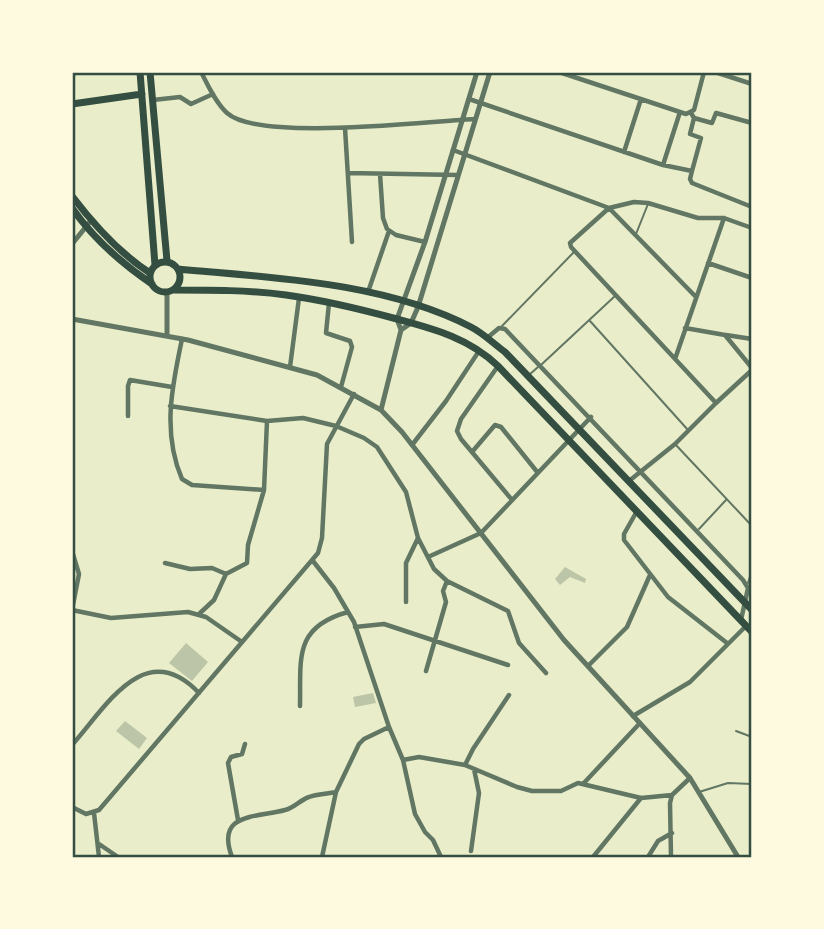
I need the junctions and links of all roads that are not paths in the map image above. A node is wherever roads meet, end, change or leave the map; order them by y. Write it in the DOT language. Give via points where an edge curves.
graph roads {
  1 [pos="75,72"];
  2 [pos="140,72"];
  3 [pos="150,72"];
  4 [pos="201,72"];
  5 [pos="477,72"];
  6 [pos="490,72"];
  7 [pos="559,72"];
  8 [pos="704,72"];
  9 [pos="715,72"];
  10 [pos="752,84"];
  11 [pos="72,87"];
  12 [pos="142,94"];
  13 [pos="213,94"];
  14 [pos="469,99"];
  15 [pos="641,99"];
  16 [pos="153,100"];
  17 [pos="481,103"];
  18 [pos="72,104"];
  19 [pos="680,112"];
  20 [pos="693,116"];
  21 [pos="476,119"];
  22 [pos="463,120"];
  23 [pos="752,123"];
  24 [pos="345,128"];
  25 [pos="146,139"];
  26 [pos="155,139"];
  27 [pos="453,150"];
  28 [pos="624,152"];
  29 [pos="465,154"];
  30 [pos="663,165"];
  31 [pos="692,171"];
  32 [pos="348,173"];
  33 [pos="380,174"];
  34 [pos="446,175"];
  35 [pos="458,175"];
  36 [pos="72,196"];
  37 [pos="648,203"];
  38 [pos="752,206"];
  39 [pos="72,208"];
  40 [pos="609,208"];
  41 [pos="724,218"];
  42 [pos="88,224"];
  43 [pos="752,228"];
  44 [pos="389,232"];
  45 [pos="636,234"];
  46 [pos="352,242"];
  47 [pos="425,242"];
  48 [pos="72,244"];
  49 [pos="575,252"];
  50 [pos="167,261"];
  51 [pos="708,263"];
  52 [pos="155,265"];
  53 [pos="178,269"];
  54 [pos="150,273"];
  55 [pos="752,278"];
  56 [pos="152,284"];
  57 [pos="170,291"];
  58 [pos="368,292"];
  59 [pos="616,296"];
  60 [pos="299,297"];
  61 [pos="696,297"];
  62 [pos="329,303"];
  63 [pos="405,303"];
  64 [pos="418,307"];
  65 [pos="72,319"];
  66 [pos="397,319"];
  67 [pos="590,321"];
  68 [pos="411,323"];
  69 [pos="501,327"];
  70 [pos="685,328"];
  71 [pos="401,330"];
  72 [pos="725,335"];
  73 [pos="167,336"];
  74 [pos="487,338"];
  75 [pos="182,339"];
  76 [pos="752,339"];
  77 [pos="479,350"];
  78 [pos="675,359"];
  79 [pos="541,365"];
  80 [pos="498,366"];
  81 [pos="290,368"];
  82 [pos="752,369"];
  83 [pos="528,376"];
  84 [pos="172,387"];
  85 [pos="341,387"];
  86 [pos="518,387"];
  87 [pos="354,394"];
  88 [pos="716,403"];
  89 [pos="170,406"];
  90 [pos="381,410"];
  91 [pos="128,416"];
  92 [pos="591,417"];
  93 [pos="267,421"];
  94 [pos="336,426"];
  95 [pos="579,429"];
  96 [pos="688,430"];
  97 [pos="569,440"];
  98 [pos="675,444"];
  99 [pos="412,445"];
  100 [pos="472,452"];
  101 [pos="641,471"];
  102 [pos="538,473"];
  103 [pos="629,481"];
  104 [pos="264,490"];
  105 [pos="726,499"];
  106 [pos="512,500"];
  107 [pos="637,512"];
  108 [pos="752,526"];
  109 [pos="696,532"];
  110 [pos="481,533"];
  111 [pos="418,537"];
  112 [pos="72,551"];
  113 [pos="428,557"];
  114 [pos="313,561"];
  115 [pos="165,563"];
  116 [pos="752,570"];
  117 [pos="226,574"];
  118 [pos="650,574"];
  119 [pos="447,581"];
  120 [pos="748,588"];
  121 [pos="406,602"];
  122 [pos="749,606"];
  123 [pos="72,610"];
  124 [pos="348,611"];
  125 [pos="199,614"];
  126 [pos="355,626"];
  127 [pos="747,626"];
  128 [pos="436,641"];
  129 [pos="242,642"];
  130 [pos="727,643"];
  131 [pos="508,665"];
  132 [pos="588,666"];
  133 [pos="426,671"];
  134 [pos="546,673"];
  135 [pos="199,693"];
  136 [pos="509,695"];
  137 [pos="300,706"];
  138 [pos="633,716"];
  139 [pos="640,723"];
  140 [pos="389,727"];
  141 [pos="736,731"];
  142 [pos="752,737"];
  143 [pos="72,744"];
  144 [pos="245,744"];
  145 [pos="403,760"];
  146 [pos="465,765"];
  147 [pos="473,768"];
  148 [pos="690,779"];
  149 [pos="583,784"];
  150 [pos="752,784"];
  151 [pos="336,792"];
  152 [pos="698,792"];
  153 [pos="672,795"];
  154 [pos="641,798"];
  155 [pos="72,807"];
  156 [pos="94,813"];
  157 [pos="238,820"];
  158 [pos="672,833"];
  159 [pos="98,844"];
  160 [pos="471,851"];
  161 [pos="99,857"];
  162 [pos="118,857"];
  163 [pos="232,857"];
  164 [pos="322,857"];
  165 [pos="441,857"];
  166 [pos="593,857"];
  167 [pos="648,857"];
  168 [pos="671,857"];
  169 [pos="738,857"];
  1 -- 11 [label="lane"];
  2 -- 12 [label="main road"];
  3 -- 16 [label="main road"];
  4 -- 13 [label="street"];
  5 -- 14 [label="street"];
  6 -- 17 [label="street"];
  7 -- 15 [label="street"];
  8 -- 20 [label="street"];
  9 -- 10 [label="street"];
  12 -- 18 [label="main road"];
  12 -- 25 [label="main road"];
  13 -- 16 [label="street" via="191,104 180,97"];
  13 -- 24 [label="street" via="227,113 242,121"];
  14 -- 17 [label="street"];
  14 -- 22 [label="street"];
  15 -- 19 [label="street"];
  15 -- 28 [label="street"];
  16 -- 26 [label="main road"];
  17 -- 21 [label="street"];
  17 -- 28 [label="street"];
  19 -- 20 [label="street"];
  19 -- 30 [label="street"];
  20 -- 23 [label="street" via="712,123 716,113"];
  20 -- 31 [label="street" via="690,134 701,138"];
  21 -- 22 [label="street"];
  21 -- 29 [label="street"];
  22 -- 24 [label="street"];
  22 -- 27 [label="street"];
  24 -- 32 [label="street"];
  25 -- 26 [label="main road"];
  25 -- 52 [label="main road"];
  26 -- 50 [label="main road"];
  27 -- 29 [label="street"];
  27 -- 34 [label="street"];
  28 -- 30 [label="street"];
  29 -- 35 [label="street"];
  29 -- 40 [label="street"];
  30 -- 31 [label="street"];
  31 -- 38 [label="street" via="692,183"];
  32 -- 33 [label="street"];
  32 -- 46 [label="street"];
  33 -- 34 [label="street"];
  33 -- 44 [label="street" via="383,218"];
  34 -- 35 [label="street"];
  34 -- 47 [label="street"];
  35 -- 64 [label="street"];
  36 -- 42 [label="main road"];
  37 -- 40 [label="street"];
  37 -- 41 [label="street" via="698,218"];
  37 -- 45 [label="lane"];
  39 -- 42 [label="main road"];
  40 -- 45 [label="street"];
  40 -- 49 [label="street" via="572,239"];
  41 -- 43 [label="street"];
  41 -- 51 [label="street"];
  42 -- 48 [label="street"];
  42 -- 54 [label="main road"];
  42 -- 56 [label="main road" via="127,266"];
  44 -- 47 [label="street"];
  44 -- 58 [label="street"];
  45 -- 61 [label="street"];
  47 -- 63 [label="street"];
  49 -- 59 [label="street"];
  49 -- 69 [label="lane"];
  50 -- 52 [label="main road"];
  50 -- 53 [label="main road"];
  51 -- 55 [label="street"];
  51 -- 61 [label="street"];
  52 -- 54 [label="main road"];
  53 -- 57 [label="main road" via="180,280"];
  53 -- 58 [label="main road" via="309,281"];
  54 -- 56 [label="main road"];
  56 -- 57 [label="main road"];
  57 -- 60 [label="main road"];
  57 -- 73 [label="street"];
  58 -- 63 [label="main road"];
  59 -- 67 [label="lane"];
  59 -- 78 [label="street"];
  60 -- 62 [label="main road"];
  60 -- 81 [label="street"];
  61 -- 70 [label="street"];
  62 -- 66 [label="main road"];
  62 -- 85 [label="street" via="326,332 350,341 352,347"];
  63 -- 64 [label="main road"];
  63 -- 66 [label="street"];
  64 -- 68 [label="street"];
  64 -- 74 [label="main road" via="443,314"];
  65 -- 73 [label="street"];
  66 -- 68 [label="main road"];
  66 -- 71 [label="street"];
  67 -- 79 [label="lane"];
  67 -- 96 [label="lane"];
  68 -- 71 [label="street"];
  68 -- 77 [label="main road"];
  69 -- 74 [label="street"];
  69 -- 79 [label="street"];
  70 -- 72 [label="street"];
  70 -- 78 [label="street"];
  71 -- 90 [label="street"];
  72 -- 76 [label="street"];
  72 -- 82 [label="street"];
  73 -- 75 [label="street"];
  74 -- 83 [label="main road"];
  75 -- 81 [label="street"];
  75 -- 84 [label="street"];
  77 -- 80 [label="main road"];
  77 -- 99 [label="street"];
  78 -- 88 [label="street"];
  79 -- 83 [label="lane"];
  79 -- 92 [label="street"];
  80 -- 86 [label="main road"];
  80 -- 100 [label="street" via="458,426 461,439"];
  81 -- 85 [label="street"];
  82 -- 88 [label="street"];
  83 -- 86 [label="lane"];
  83 -- 95 [label="main road"];
  84 -- 89 [label="street"];
  84 -- 91 [label="street" via="130,380"];
  85 -- 87 [label="street"];
  86 -- 97 [label="main road"];
  87 -- 90 [label="street"];
  87 -- 94 [label="street"];
  88 -- 96 [label="street"];
  89 -- 93 [label="street"];
  89 -- 104 [label="street" via="171,441 182,478 192,485"];
  90 -- 99 [label="street"];
  92 -- 95 [label="street"];
  92 -- 101 [label="street"];
  93 -- 94 [label="street" via="293,417"];
  93 -- 104 [label="street"];
  94 -- 111 [label="street" via="377,447 406,492"];
  94 -- 114 [label="street" via="327,444 322,538"];
  95 -- 97 [label="street"];
  95 -- 103 [label="main road"];
  96 -- 98 [label="street"];
  97 -- 102 [label="street"];
  97 -- 107 [label="main road"];
  98 -- 101 [label="street"];
  98 -- 105 [label="lane"];
  99 -- 110 [label="street"];
  100 -- 102 [label="street" via="495,425"];
  100 -- 106 [label="street"];
  101 -- 103 [label="street"];
  101 -- 109 [label="street"];
  102 -- 106 [label="street"];
  103 -- 122 [label="main road"];
  104 -- 117 [label="street" via="247,563"];
  105 -- 108 [label="lane"];
  105 -- 109 [label="lane"];
  106 -- 110 [label="street"];
  107 -- 118 [label="street" via="623,536"];
  107 -- 127 [label="main road"];
  109 -- 120 [label="street"];
  110 -- 113 [label="street"];
  110 -- 132 [label="street"];
  111 -- 113 [label="street"];
  111 -- 121 [label="street" via="406,563"];
  112 -- 123 [label="street" via="79,574"];
  113 -- 119 [label="street"];
  114 -- 124 [label="street"];
  114 -- 129 [label="street"];
  115 -- 117 [label="street"];
  116 -- 120 [label="lane"];
  117 -- 125 [label="street" via="214,600"];
  118 -- 130 [label="street" via="668,597"];
  118 -- 132 [label="street" via="630,623"];
  119 -- 128 [label="street"];
  119 -- 134 [label="street" via="508,611 519,643"];
  120 -- 122 [label="street"];
  122 -- 127 [label="street"];
  123 -- 125 [label="street" via="111,618"];
  124 -- 126 [label="street"];
  124 -- 137 [label="street" via="321,622 306,641 301,657"];
  125 -- 129 [label="street"];
  126 -- 128 [label="street" via="381,624"];
  126 -- 140 [label="street"];
  127 -- 130 [label="street"];
  128 -- 131 [label="street"];
  128 -- 133 [label="street"];
  129 -- 135 [label="street"];
  130 -- 138 [label="street" via="691,682"];
  132 -- 138 [label="street"];
  135 -- 143 [label="street" via="176,674 134,677"];
  135 -- 156 [label="street"];
  136 -- 146 [label="street"];
  138 -- 139 [label="street"];
  139 -- 148 [label="street"];
  139 -- 149 [label="street"];
  140 -- 145 [label="street"];
  140 -- 151 [label="street" via="359,744"];
  141 -- 142 [label="lane"];
  144 -- 157 [label="street" via="242,754 228,763"];
  145 -- 146 [label="street" via="419,757"];
  145 -- 165 [label="street" via="415,814"];
  146 -- 147 [label="street"];
  147 -- 149 [label="street" via="524,790 561,791"];
  147 -- 160 [label="street" via="479,793"];
  148 -- 152 [label="street"];
  148 -- 153 [label="street"];
  149 -- 154 [label="street"];
  150 -- 152 [label="lane" via="728,783"];
  151 -- 157 [label="street" via="312,796 286,810"];
  151 -- 164 [label="street"];
  152 -- 169 [label="street"];
  153 -- 154 [label="street"];
  153 -- 158 [label="street"];
  154 -- 166 [label="street"];
  155 -- 156 [label="street"];
  156 -- 159 [label="street"];
  157 -- 163 [label="street" via="231,828"];
  158 -- 167 [label="street" via="658,841"];
  158 -- 168 [label="street"];
  159 -- 161 [label="street"];
  159 -- 162 [label="street"];
}
